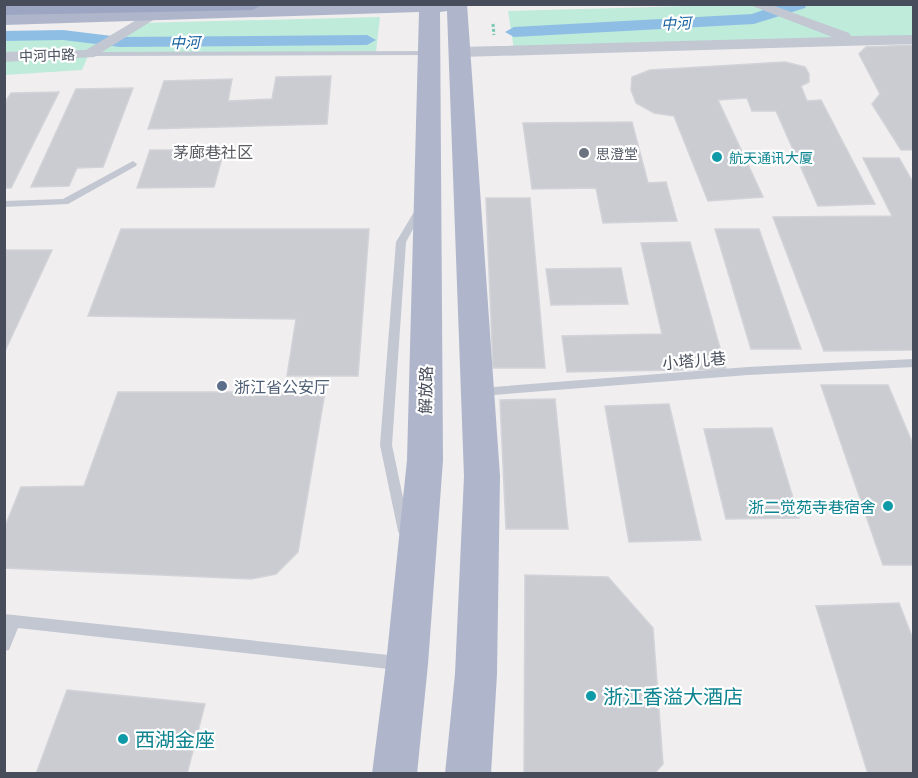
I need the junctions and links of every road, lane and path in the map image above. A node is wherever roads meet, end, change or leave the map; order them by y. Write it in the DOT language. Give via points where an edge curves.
graph roads {
  1 [pos="253,4"];
  2 [pos="479,4"];
  3 [pos="429,5"];
  4 [pos="458,5"];
  5 [pos="760,6"];
  6 [pos="71,8"];
  7 [pos="4,9"];
  8 [pos="153,14"];
  9 [pos="4,18"];
  10 [pos="914,39"];
  11 [pos="857,41"];
  12 [pos="445,52"];
  13 [pos="88,54"];
  14 [pos="4,57"];
  15 [pos="133,164"];
  16 [pos="4,204"];
  17 [pos="914,363"];
  18 [pos="477,392"];
  19 [pos="9,620"];
  20 [pos="4,645"];
  21 [pos="407,664"];
  22 [pos="394,774"];
  23 [pos="468,774"];
  1 -- 6 [label="highway"];
  2 -- 4 [label="main road"];
  3 -- 4 [label="main road"];
  3 -- 8 [label="main road"];
  3 -- 12 [label="main road, 解放路"];
  4 -- 12 [label="main road, 解放路"];
  5 -- 11 [label="street"];
  6 -- 7 [label="highway"];
  6 -- 9 [label="highway"];
  8 -- 9 [label="main road"];
  8 -- 13 [label="street"];
  10 -- 11 [label="street"];
  11 -- 12 [label="street"];
  12 -- 13 [label="lane"];
  12 -- 18 [label="main road, 解放路"];
  12 -- 21 [label="main road, 解放路" via="427,195 424,460"];
  13 -- 14 [label="street, 中河中路"];
  15 -- 16 [label="lane" via="65,202"];
  17 -- 18 [label="lane, 小塔儿巷" via="748,371"];
  18 -- 23 [label="main road, 解放路" via="482,476 476,674"];
  19 -- 20 [label="lane"];
  19 -- 21 [label="lane"];
  21 -- 22 [label="main road, 解放路"];
}
